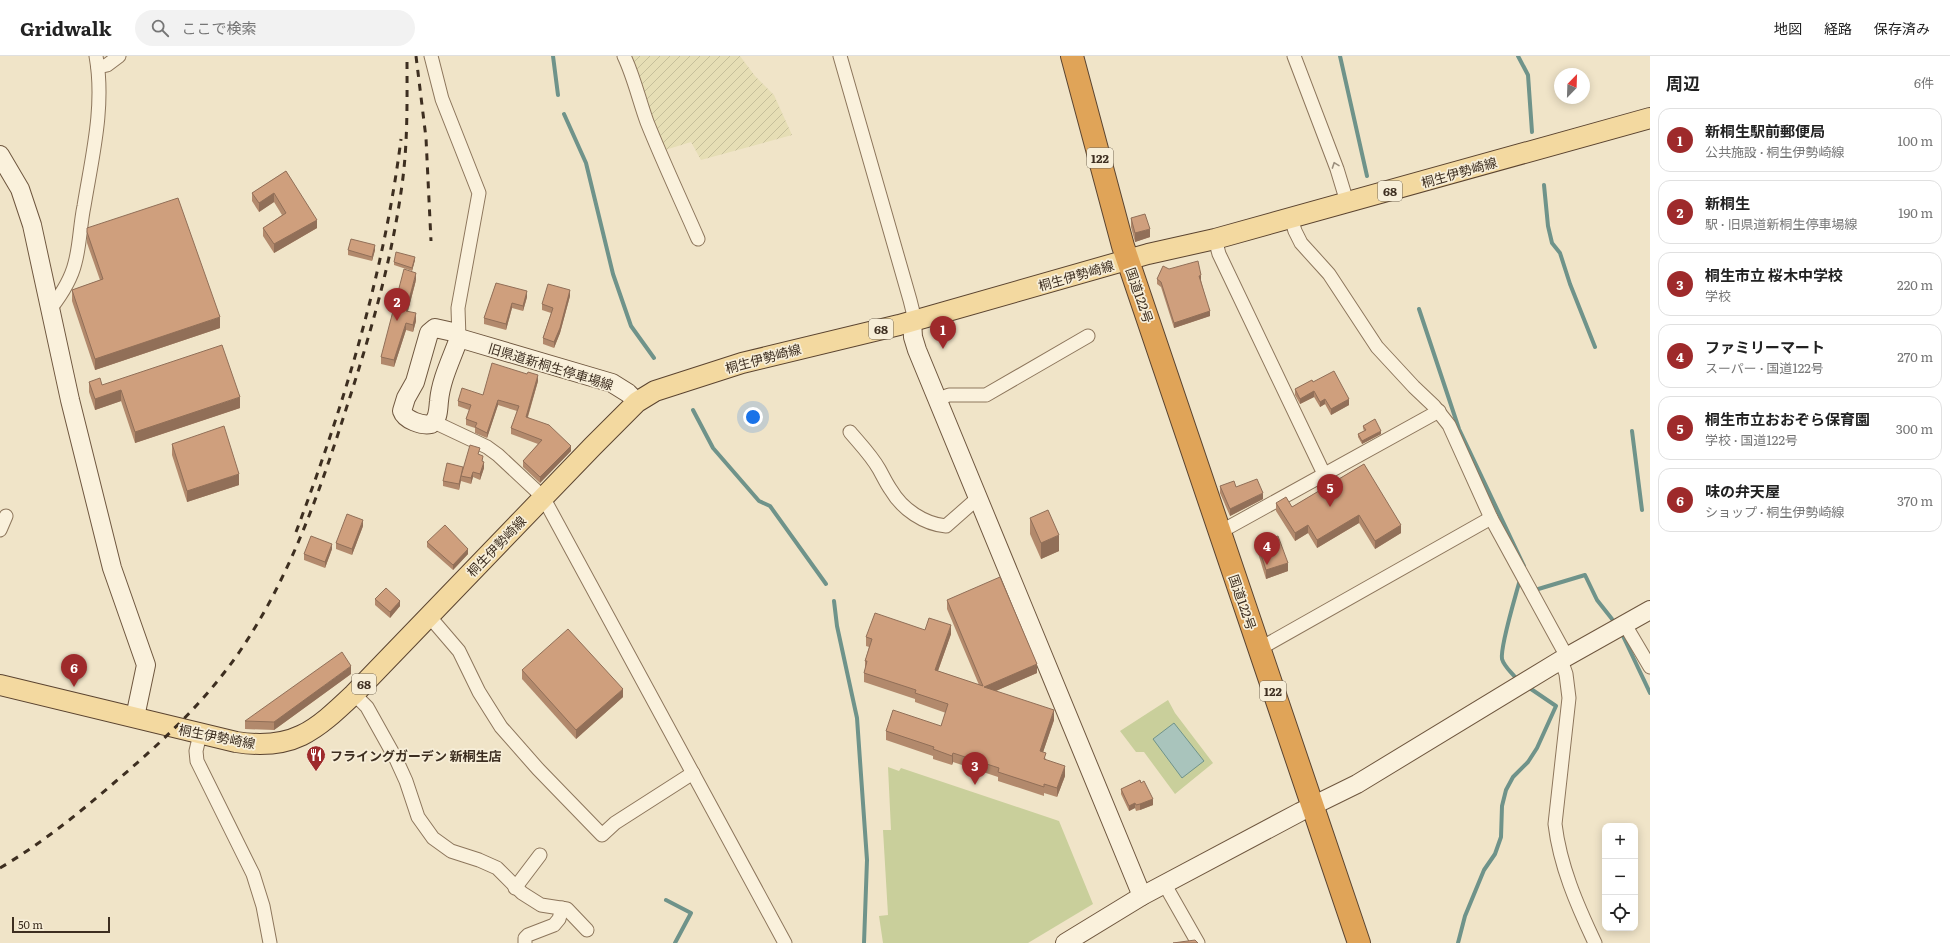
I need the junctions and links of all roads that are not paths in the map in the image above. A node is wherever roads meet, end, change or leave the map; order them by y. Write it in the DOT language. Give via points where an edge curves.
graph roads {
  1 [pos="119,56"];
  2 [pos="431,56"];
  3 [pos="624,56"];
  4 [pos="840,56"];
  5 [pos="1072,56"];
  6 [pos="1294,56"];
  7 [pos="97,61"];
  8 [pos="1650,118"];
  9 [pos="1,158"];
  10 [pos="1347,202"];
  11 [pos="1291,218"];
  12 [pos="698,239"];
  13 [pos="1215,239"];
  14 [pos="1128,260"];
  15 [pos="51,308"];
  16 [pos="912,321"];
  17 [pos="1088,336"];
  18 [pos="459,338"];
  19 [pos="938,399"];
  20 [pos="637,402"];
  21 [pos="1439,411"];
  22 [pos="434,422"];
  23 [pos="850,432"];
  24 [pos="1324,474"];
  25 [pos="543,497"];
  26 [pos="979,497"];
  27 [pos="6,516"];
  28 [pos="1491,518"];
  29 [pos="0,530"];
  30 [pos="1220,532"];
  31 [pos="1650,610"];
  32 [pos="429,616"];
  33 [pos="1624,623"];
  34 [pos="1259,649"];
  35 [pos="1564,658"];
  36 [pos="1650,667"];
  37 [pos="0,685"];
  38 [pos="354,694"];
  39 [pos="135,717"];
  40 [pos="200,734"];
  41 [pos="692,773"];
  42 [pos="1313,806"];
  43 [pos="540,855"];
  44 [pos="1165,885"];
  45 [pos="515,888"];
  46 [pos="1142,896"];
  47 [pos="562,908"];
  48 [pos="587,930"];
  49 [pos="270,943"];
  50 [pos="525,943"];
  51 [pos="785,943"];
  52 [pos="1065,943"];
  53 [pos="1198,943"];
  54 [pos="1359,943"];
  55 [pos="1595,943"];
  1 -- 7 [label="street" via="107,65"];
  2 -- 18 [label="street" via="442,98 479,193 458,308"];
  3 -- 12 [label="street" via="662,159"];
  4 -- 16 [label="street" via="910,300"];
  5 -- 14 [label="highway, 122"];
  10 -- 6 [label="street, one-way"];
  7 -- 15 [label="street" via="100,88 98,118 79,248 69,279"];
  8 -- 10 [label="main road, 桐生伊勢崎線 / 68"];
  9 -- 15 [label="street" via="20,189 30,219"];
  10 -- 11 [label="main road, 桐生伊勢崎線 / 68"];
  11 -- 13 [label="main road, 桐生伊勢崎線 / 68"];
  11 -- 21 [label="street" via="1302,243 1329,274 1377,347"];
  13 -- 14 [label="main road, 桐生伊勢崎線 / 68"];
  13 -- 24 [label="street" via="1219,254"];
  14 -- 16 [label="main road, 桐生伊勢崎線 / 68"];
  14 -- 30 [label="highway, 国道122号 / 122"];
  15 -- 39 [label="street" via="70,400 112,568 146,665"];
  16 -- 19 [label="street" via="917,350"];
  16 -- 20 [label="main road, 桐生伊勢崎線 / 68" via="742,363 660,389"];
  17 -- 19 [label="street" via="986,395 949,395"];
  18 -- 20 [label="street, 旧県道新桐生停車場線" via="612,383"];
  18 -- 22 [label="street" via="450,360"];
  18 -- 22 [label="street, 旧県道新桐生停車場線" via="444,328 431,330 413,388 404,402 402,411 405,417 422,424"];
  19 -- 26 [label="street"];
  20 -- 25 [label="main road, 桐生伊勢崎線 / 68"];
  21 -- 24 [label="street"];
  21 -- 28 [label="street" via="1449,425"];
  22 -- 25 [label="street" via="487,447"];
  23 -- 26 [label="street" via="879,469 892,492 918,517 946,526"];
  24 -- 30 [label="street"];
  25 -- 32 [label="main road, 桐生伊勢崎線 / 68"];
  25 -- 41 [label="street"];
  26 -- 46 [label="street"];
  27 -- 29 [label="street"];
  28 -- 34 [label="street"];
  28 -- 35 [label="street"];
  30 -- 34 [label="highway, 国道122号 / 122"];
  31 -- 33 [label="street"];
  32 -- 38 [label="main road, 桐生伊勢崎線 / 68"];
  32 -- 41 [label="street" via="459,650 479,692 501,727 602,835 615,823"];
  33 -- 35 [label="street"];
  33 -- 36 [label="street"];
  34 -- 42 [label="highway, 国道122号 / 122"];
  35 -- 42 [label="street" via="1357,784"];
  35 -- 55 [label="street" via="1569,698 1555,824 1562,862"];
  37 -- 39 [label="main road, 桐生伊勢崎線 / 68"];
  38 -- 40 [label="main road, 桐生伊勢崎線 / 68" via="325,722 310,732 288,741 252,744"];
  38 -- 45 [label="street" via="366,707 396,759 418,817 427,832 450,851 497,868"];
  39 -- 40 [label="main road, 桐生伊勢崎線 / 68"];
  40 -- 49 [label="street" via="196,751 197,761 253,874 263,906"];
  41 -- 51 [label="street"];
  42 -- 44 [label="street"];
  42 -- 54 [label="highway, 国道122号 / 122"];
  43 -- 45 [label="street"];
  44 -- 46 [label="street"];
  44 -- 53 [label="street"];
  45 -- 47 [label="street" via="541,905"];
  46 -- 52 [label="street"];
  47 -- 48 [label="street" via="571,912"];
  47 -- 50 [label="street" via="554,925 528,935"];
}
